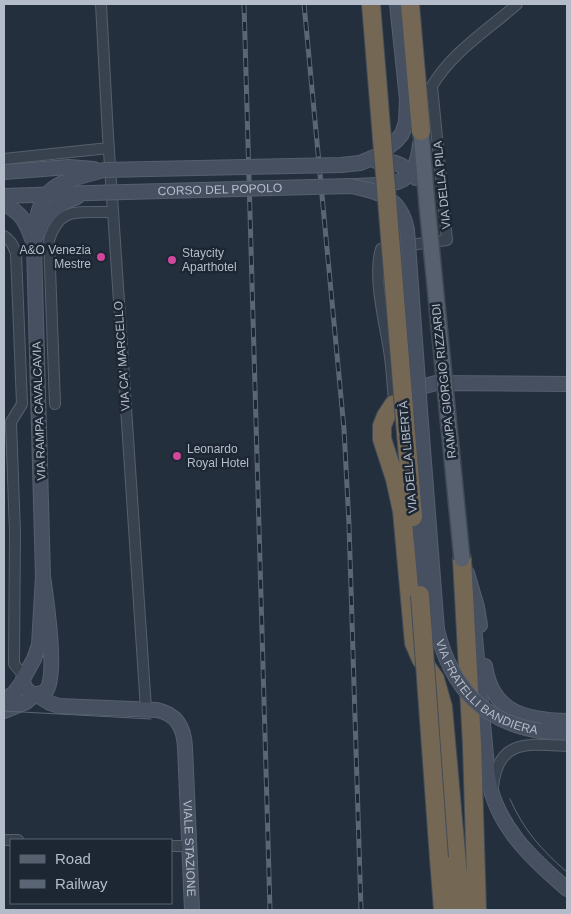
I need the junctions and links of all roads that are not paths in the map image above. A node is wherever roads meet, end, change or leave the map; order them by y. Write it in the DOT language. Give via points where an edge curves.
graph roads {
  1 [pos="101,4"];
  2 [pos="371,4"];
  3 [pos="398,4"];
  4 [pos="410,4"];
  5 [pos="419,4"];
  6 [pos="517,4"];
  7 [pos="414,47"];
  8 [pos="421,131"];
  9 [pos="109,148"];
  10 [pos="4,159"];
  11 [pos="360,163"];
  12 [pos="104,170"];
  13 [pos="4,172"];
  14 [pos="411,172"];
  15 [pos="350,186"];
  16 [pos="90,193"];
  17 [pos="47,195"];
  18 [pos="4,196"];
  19 [pos="4,204"];
  20 [pos="427,204"];
  21 [pos="113,211"];
  22 [pos="4,236"];
  23 [pos="34,245"];
  24 [pos="567,384"];
  25 [pos="55,404"];
  26 [pos="394,404"];
  27 [pos="420,410"];
  28 [pos="406,433"];
  29 [pos="8,467"];
  30 [pos="421,537"];
  31 [pos="462,558"];
  32 [pos="43,576"];
  33 [pos="420,595"];
  34 [pos="437,630"];
  35 [pos="25,676"];
  36 [pos="50,681"];
  37 [pos="36,695"];
  38 [pos="4,700"];
  39 [pos="84,706"];
  40 [pos="146,709"];
  41 [pos="4,712"];
  42 [pos="527,717"];
  43 [pos="567,721"];
  44 [pos="567,733"];
  45 [pos="524,744"];
  46 [pos="567,746"];
  47 [pos="492,795"];
  48 [pos="172,846"];
  49 [pos="190,846"];
  50 [pos="567,889"];
  51 [pos="192,910"];
  52 [pos="443,910"];
  53 [pos="462,910"];
  54 [pos="477,910"];
  1 -- 9 [label="street, VIA CA' MARCELLO"];
  2 -- 28 [label="highway, VIA DELLA LIBERTÀ, bridge"];
  3 -- 11 [label="street, bridge" via="406,122 396,141 380,154"];
  4 -- 7 [label="highway, RAMPA GIORGIO RIZZARDI"];
  5 -- 7 [label="street"];
  6 -- 26 [label="street, VIA DELLA PILA" via="453,58 432,86 447,240 381,249 378,258"];
  7 -- 8 [label="highway, RAMPA GIORGIO RIZZARDI"];
  8 -- 14 [label="street, RAMPA GIORGIO RIZZARDI"];
  8 -- 20 [label="main road, RAMPA GIORGIO RIZZARDI"];
  9 -- 10 [label="street"];
  9 -- 21 [label="street, VIA CA' MARCELLO"];
  11 -- 12 [label="street, CORSO DEL POPOLO, bridge"];
  11 -- 14 [label="street" via="388,162 402,165"];
  12 -- 13 [label="street, CORSO DEL POPOLO" via="69,167"];
  12 -- 17 [label="street, CORSO DEL POPOLO" via="68,179 52,188"];
  14 -- 15 [label="street, bridge" via="398,182"];
  14 -- 20 [label="street, RAMPA GIORGIO RIZZARDI"];
  15 -- 16 [label="street, CORSO DEL POPOLO, bridge"];
  15 -- 27 [label="street, bridge" via="372,190 389,198 405,219"];
  16 -- 17 [label="street, CORSO DEL POPOLO"];
  16 -- 23 [label="street, CORSO DEL POPOLO" via="64,201 51,210 41,224"];
  17 -- 18 [label="street, CORSO DEL POPOLO"];
  17 -- 23 [label="street, CORSO DEL POPOLO" via="35,222"];
  19 -- 23 [label="street" via="15,210 26,223"];
  20 -- 31 [label="main road, RAMPA GIORGIO RIZZARDI, bridge"];
  21 -- 25 [label="street" via="71,213 61,218 49,240"];
  21 -- 40 [label="street, VIA CA' MARCELLO"];
  22 -- 29 [label="street" via="13,244 16,253 22,404 11,422"];
  23 -- 32 [label="street, VIA RAMPA CAVALCAVIA"];
  24 -- 26 [label="street" via="436,383 406,394"];
  26 -- 53 [label="highway" via="382,426 382,439 402,511 414,643 435,679 443,707"];
  27 -- 30 [label="street"];
  27 -- 34 [label="street"];
  28 -- 30 [label="street, VIA FRATELLI BANDIERA"];
  28 -- 33 [label="highway, VIA DELLA LIBERTÀ"];
  29 -- 35 [label="street" via="15,542 14,662"];
  30 -- 33 [label="street"];
  30 -- 34 [label="street, VIA FRATELLI BANDIERA"];
  31 -- 42 [label="street, VIA FRATELLI BANDIERA" via="477,607 489,684 501,701"];
  31 -- 47 [label="street" via="472,608"];
  31 -- 54 [label="highway"];
  32 -- 35 [label="street, VIA RAMPA CAVALCAVIA" via="39,645"];
  32 -- 36 [label="street, VIA RAMPA CAVALCAVIA" via="51,653"];
  33 -- 52 [label="highway, VIA DELLA LIBERTÀ, bridge"];
  34 -- 44 [label="street, VIA FRATELLI BANDIERA, bridge" via="451,672 480,706 517,726 541,732"];
  35 -- 36 [label="street" via="36,667 41,668 48,672"];
  35 -- 37 [label="street" via="28,691"];
  35 -- 38 [label="street, VIA RAMPA CAVALCAVIA" via="11,696"];
  36 -- 37 [label="street" via="46,691"];
  36 -- 39 [label="street" via="61,698"];
  37 -- 39 [label="street" via="56,705"];
  37 -- 41 [label="street"];
  39 -- 40 [label="street"];
  40 -- 49 [label="street, VIALE STAZIONE" via="169,714 182,730"];
  42 -- 43 [label="street, VIA FRATELLI BANDIERA"];
  42 -- 45 [label="street" via="521,731"];
  45 -- 46 [label="street, VIA FRATELLI BANDIERA"];
  45 -- 47 [label="street" via="508,751 500,761"];
  47 -- 50 [label="street" via="501,817 514,835 534,859"];
  48 -- 49 [label="street"];
  49 -- 51 [label="street, VIALE STAZIONE"];
}
